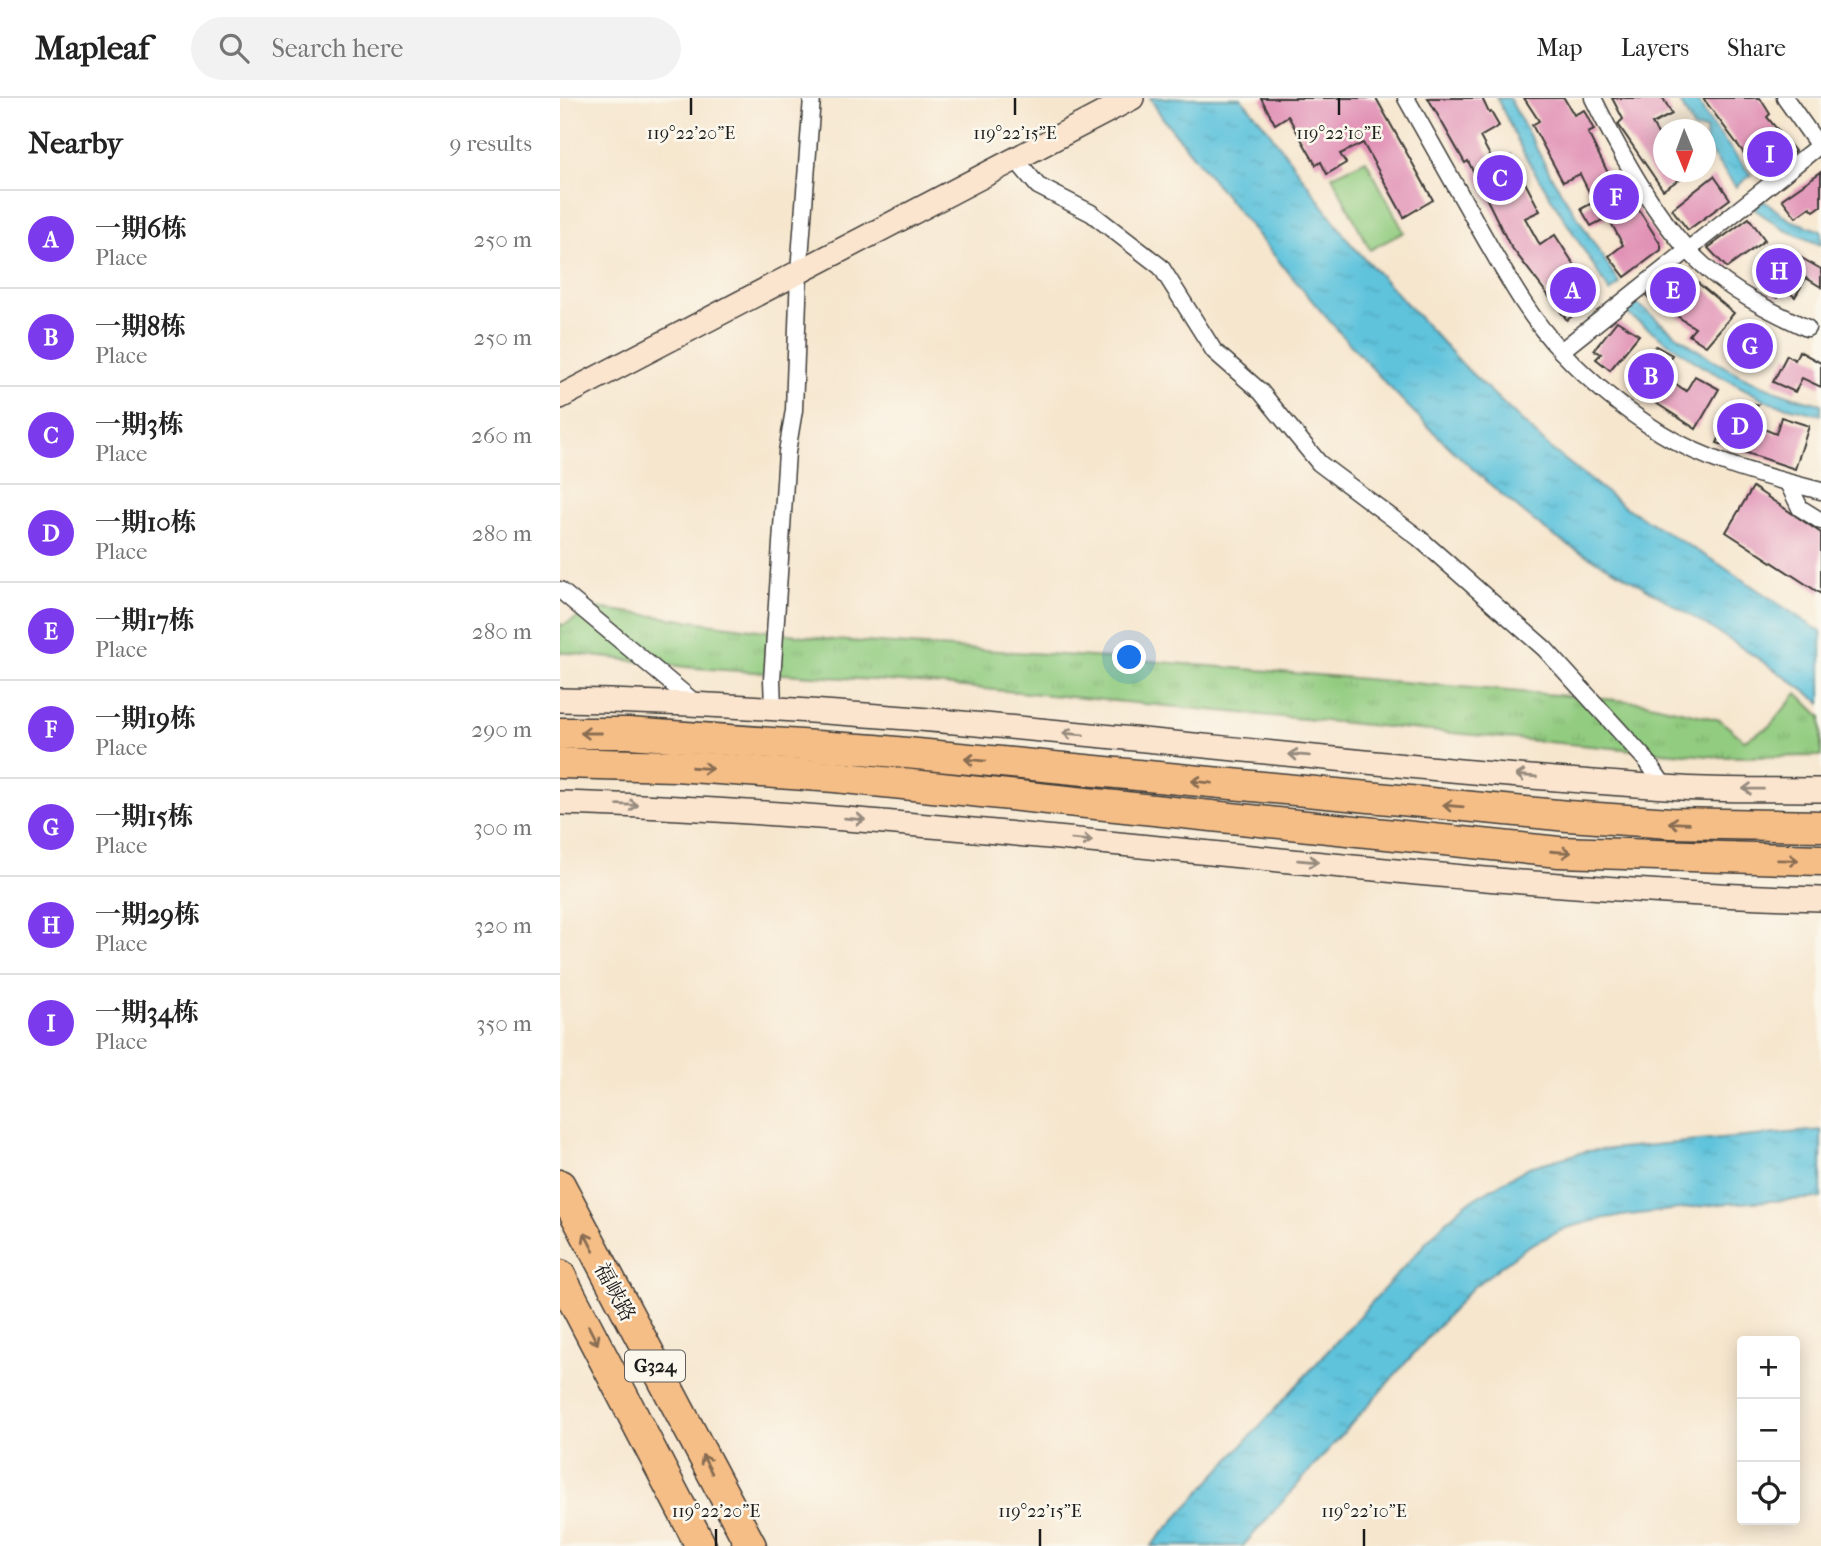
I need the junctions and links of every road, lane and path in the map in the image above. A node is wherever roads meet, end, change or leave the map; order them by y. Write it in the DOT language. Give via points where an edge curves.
graph roads {
  1 [pos="812,98"];
  2 [pos="1406,98"];
  3 [pos="1593,98"];
  4 [pos="1785,98"];
  5 [pos="1129,100"];
  6 [pos="1820,145"];
  7 [pos="1016,160"];
  8 [pos="1688,250"];
  9 [pos="799,272"];
  10 [pos="1807,328"];
  11 [pos="1561,351"];
  12 [pos="560,397"];
  13 [pos="1788,483"];
  14 [pos="1821,491"];
  15 [pos="1821,522"];
  16 [pos="560,590"];
  17 [pos="560,700"];
  18 [pos="694,702"];
  19 [pos="774,707"];
  20 [pos="560,733"];
  21 [pos="560,763"];
  22 [pos="1665,787"];
  23 [pos="1821,790"];
  24 [pos="560,803"];
  25 [pos="1821,826"];
  26 [pos="1821,860"];
  27 [pos="1821,899"];
  28 [pos="560,1185"];
  29 [pos="560,1275"];
  30 [pos="701,1546"];
  31 [pos="751,1546"];
  1 -- 9 [label="street"];
  2 -- 11 [label="street" via="1495,255"];
  3 -- 8 [label="street" via="1631,168"];
  4 -- 6 [label="street"];
  5 -- 7 [label="main road"];
  6 -- 8 [label="street"];
  7 -- 9 [label="main road"];
  7 -- 22 [label="street" via="1038,186 1091,212 1161,267 1214,351 1261,393 1319,463 1419,538 1545,649"];
  8 -- 10 [label="street" via="1767,310"];
  8 -- 11 [label="street"];
  9 -- 12 [label="main road"];
  9 -- 19 [label="street" via="794,410 787,452 772,680"];
  11 -- 13 [label="street" via="1611,397 1662,434 1710,457"];
  13 -- 14 [label="street"];
  13 -- 15 [label="street" via="1800,508"];
  16 -- 18 [label="street"];
  17 -- 18 [label="main road"];
  18 -- 19 [label="main road"];
  22 -- 19 [label="main road, one-way"];
  25 -- 20 [label="highway, one-way" via="1568,816 875,750 628,733"];
  21 -- 26 [label="highway, one-way" via="835,777 1559,852"];
  23 -- 22 [label="main road, one-way"];
  24 -- 27 [label="main road, one-way" via="820,815 1575,887"];
  31 -- 28 [label="highway, 福峡路 / G324, one-way"];
  29 -- 30 [label="highway, 福峡路 / G324, one-way"];
}
